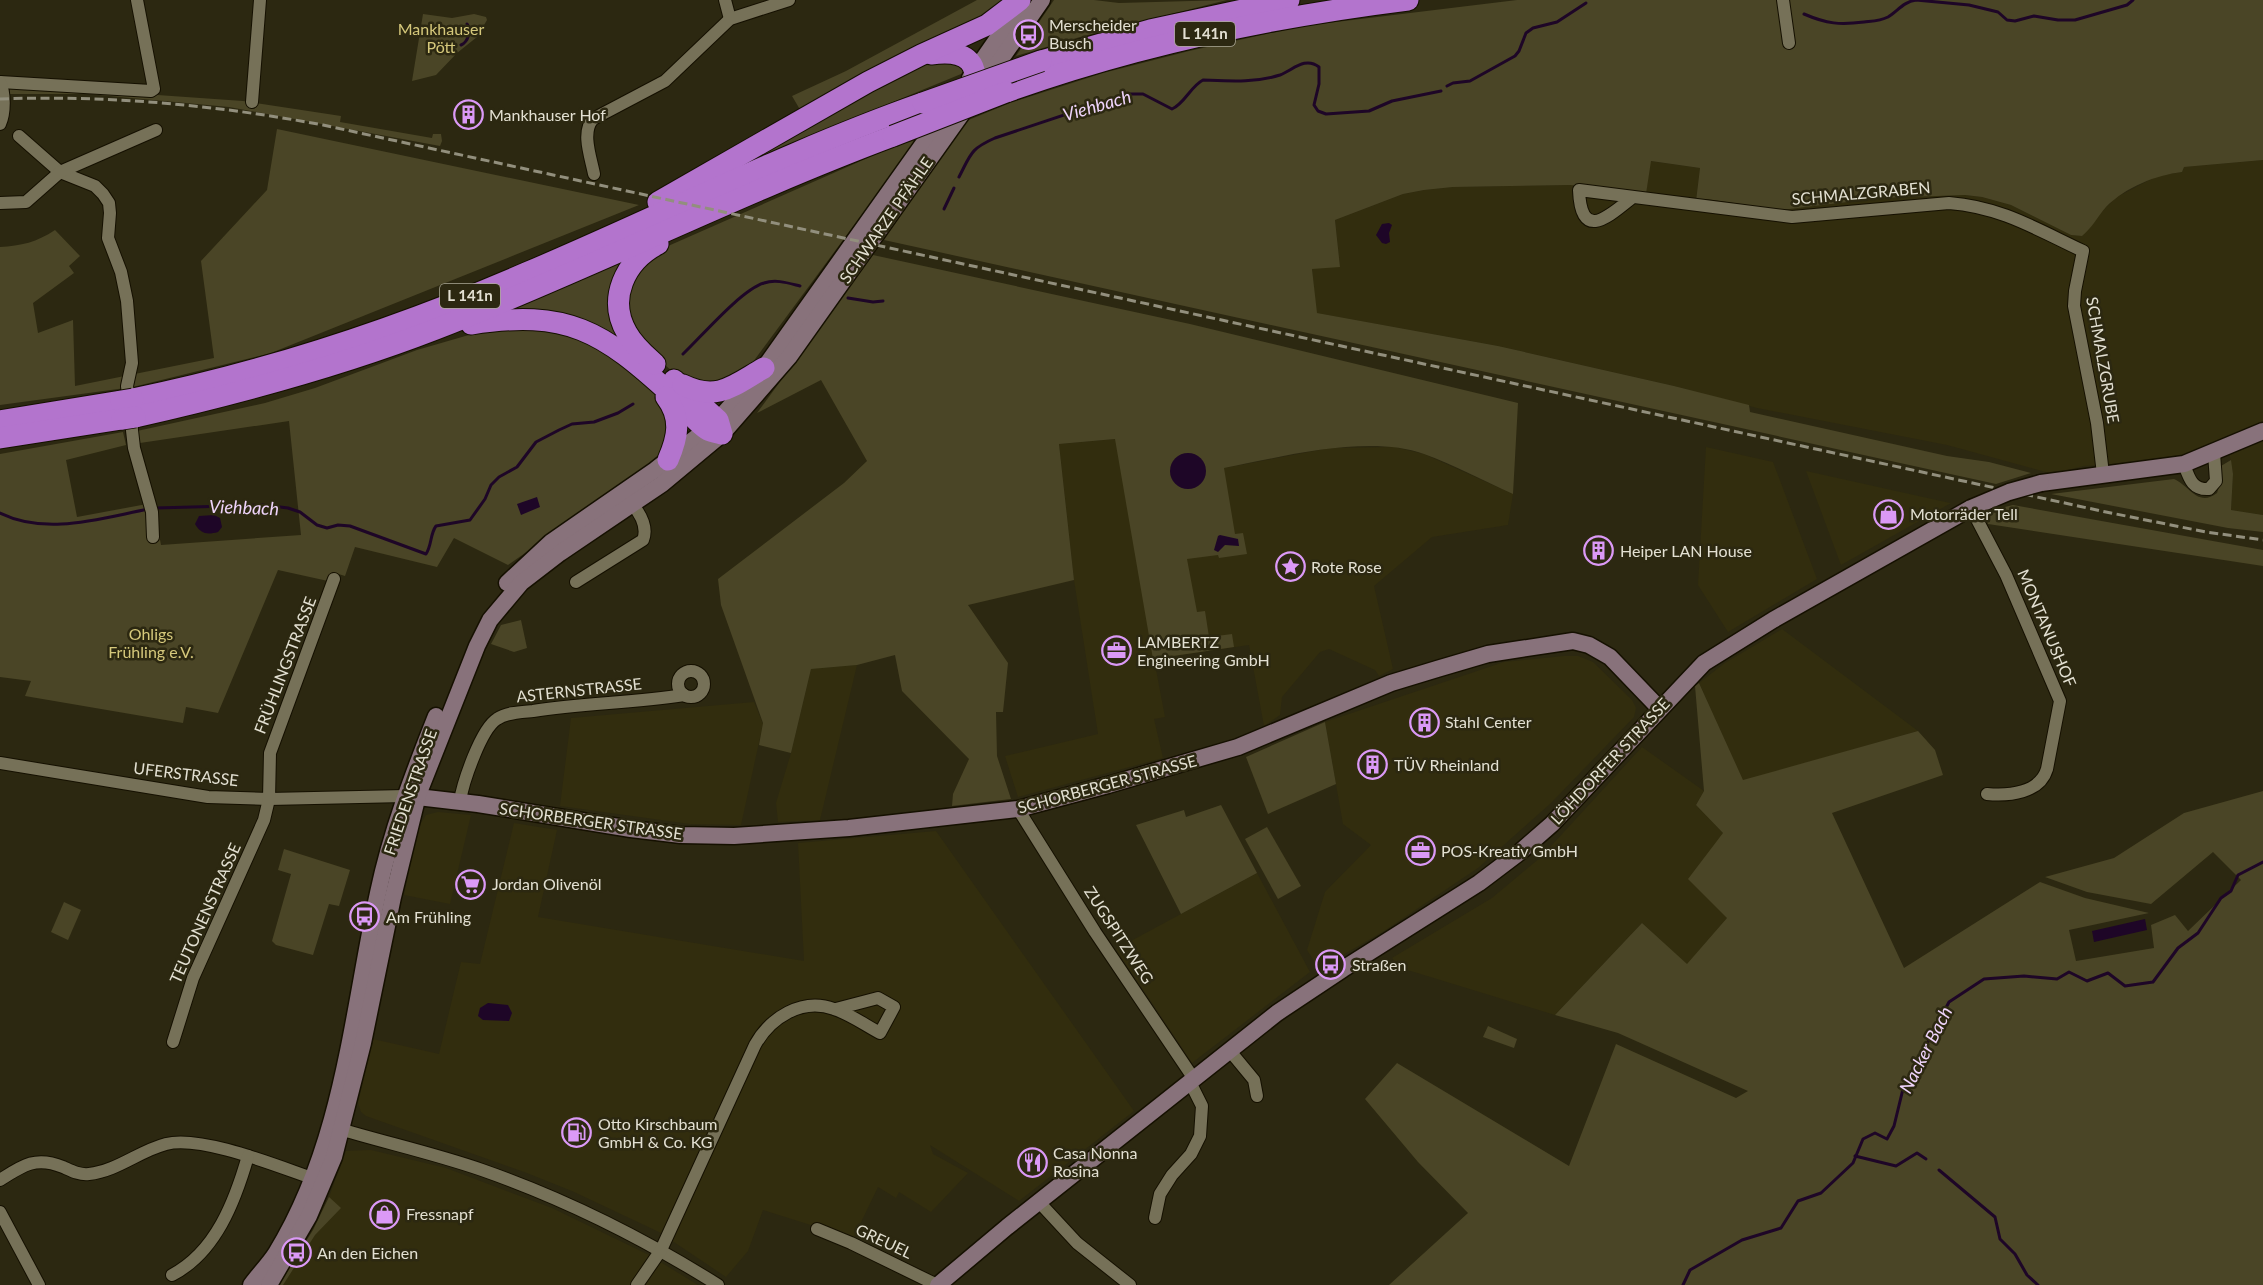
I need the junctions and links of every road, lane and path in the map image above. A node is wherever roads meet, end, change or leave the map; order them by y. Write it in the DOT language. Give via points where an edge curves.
graph roads {
  1 [pos="137,0"];
  2 [pos="260,0"];
  3 [pos="725,0"];
  4 [pos="789,0"];
  5 [pos="1022,0"];
  6 [pos="1042,0"];
  7 [pos="1288,0"];
  8 [pos="1408,0"];
  9 [pos="1783,0"];
  10 [pos="730,19"];
  11 [pos="1789,43"];
  12 [pos="921,55"];
  13 [pos="975,70"];
  14 [pos="0,82"];
  15 [pos="970,101"];
  16 [pos="252,102"];
  17 [pos="0,124"];
  18 [pos="156,130"];
  19 [pos="19,136"];
  20 [pos="60,172"];
  21 [pos="594,174"];
  22 [pos="1633,196"];
  23 [pos="0,203"];
  24 [pos="693,219"];
  25 [pos="627,229"];
  26 [pos="2083,251"];
  27 [pos="435,329"];
  28 [pos="764,368"];
  29 [pos="651,378"];
  30 [pos="674,380"];
  31 [pos="128,409"];
  32 [pos="0,421"];
  33 [pos="716,428"];
  34 [pos="2263,431"];
  35 [pos="0,438"];
  36 [pos="2214,453"];
  37 [pos="668,460"];
  38 [pos="2184,464"];
  39 [pos="2103,474"];
  40 [pos="627,498"];
  41 [pos="1971,508"];
  42 [pos="153,537"];
  43 [pos="334,579"];
  44 [pos="576,582"];
  45 [pos="684,695"];
  46 [pos="1659,708"];
  47 [pos="0,763"];
  48 [pos="1988,794"];
  49 [pos="411,796"];
  50 [pos="269,799"];
  51 [pos="460,801"];
  52 [pos="1018,809"];
  53 [pos="836,1009"];
  54 [pos="173,1042"];
  55 [pos="1230,1051"];
  56 [pos="1192,1081"];
  57 [pos="1257,1096"];
  58 [pos="336,1128"];
  59 [pos="248,1156"];
  60 [pos="312,1178"];
  61 [pos="0,1180"];
  62 [pos="1039,1202"];
  63 [pos="0,1212"];
  64 [pos="1155,1218"];
  65 [pos="817,1229"];
  66 [pos="661,1250"];
  67 [pos="172,1275"];
  68 [pos="39,1285"];
  69 [pos="251,1285"];
  70 [pos="268,1285"];
  71 [pos="637,1285"];
  72 [pos="718,1285"];
  73 [pos="937,1285"];
  74 [pos="1130,1285"];
  1 -- 14 [label="street" via="155,87 151,91"];
  2 -- 16 [label="street"];
  3 -- 10 [label="street"];
  4 -- 10 [label="street"];
  5 -- 12 [label="highway" via="987,26"];
  5 -- 13 [label="main road, SCHWARZE PFÄHLE"];
  6 -- 15 [label="main road, SCHWARZE PFÄHLE"];
  7 -- 25 [label="highway, L 141n, bridge" via="1150,30 1041,60 792,155"];
  8 -- 24 [label="highway, L 141n, bridge" via="1324,11 1193,37 1096,62 813,166"];
  9 -- 11 [label="street"];
  10 -- 21 [label="street" via="665,81 590,122 587,132"];
  12 -- 13 [label="highway" via="952,52 968,59"];
  12 -- 25 [label="highway" via="647,208"];
  13 -- 15 [label="highway"];
  13 -- 28 [label="main road, SCHWARZE PFÄHLE"];
  14 -- 17 [label="street"];
  15 -- 33 [label="main road, SCHWARZE PFÄHLE" via="789,357"];
  18 -- 20 [label="street"];
  19 -- 20 [label="street"];
  20 -- 23 [label="street" via="26,202"];
  20 -- 42 [label="street" via="95,186 110,208 108,238 119,263 127,301 132,363 127,386 134,448 151,508"];
  22 -- 26 [label="street, SCHMALZGRABEN" via="1792,217 1969,204 2002,212"];
  24 -- 27 [label="highway, L 141n"];
  24 -- 30 [label="highway" via="641,255 627,272 620,293 621,317 630,337"];
  25 -- 31 [label="highway, L 141n" via="472,296 336,346"];
  26 -- 39 [label="street, SCHMALZGRUBE" via="2075,314"];
  27 -- 29 [label="highway" via="510,319 563,323 603,340"];
  27 -- 31 [label="highway, L 141n" via="243,392"];
  28 -- 30 [label="highway" via="715,393 697,391"];
  28 -- 33 [label="main road, SCHWARZE PFÄHLE"];
  29 -- 33 [label="highway"];
  29 -- 37 [label="highway" via="678,420 677,437"];
  30 -- 33 [label="highway"];
  31 -- 32 [label="highway, L 141n"];
  31 -- 35 [label="highway, L 141n"];
  33 -- 37 [label="main road, FRIEDENSTRASSE"];
  33 -- 40 [label="main road, FRIEDENSTRASSE" via="662,484"];
  34 -- 36 [label="main road, LÖHDORFER STRASSE"];
  36 -- 38 [label="main road, LÖHDORFER STRASSE"];
  36 -- 38 [label="street" via="2217,476 2209,489 2194,486"];
  37 -- 40 [label="main road, FRIEDENSTRASSE"];
  38 -- 39 [label="main road, LÖHDORFER STRASSE"];
  39 -- 41 [label="main road, LÖHDORFER STRASSE, bridge" via="2041,483"];
  40 -- 44 [label="street" via="644,525 643,540"];
  40 -- 49 [label="main road, FRIEDENSTRASSE" via="521,583 502,603 477,646"];
  41 -- 46 [label="main road, LÖHDORFER STRASSE" via="1718,652"];
  41 -- 48 [label="street, MONTANUSHOF" via="2006,575 2060,701 2043,780 2024,790"];
  43 -- 50 [label="street, FRÜHLINGSTRASSE" via="270,753"];
  45 -- 51 [label="street, ASTERNSTRASSE" via="541,710 497,719 481,743"];
  46 -- 52 [label="main road, SCHORBERGER STRASSE" via="1601,651 1573,641 1544,644 1488,654 1391,683 1238,747"];
  46 -- 55 [label="main road, LÖHDORFER STRASSE" via="1520,852 1479,883 1310,990"];
  47 -- 50 [label="street, UFERSTRASSE" via="208,797"];
  49 -- 50 [label="street, UFERSTRASSE"];
  49 -- 51 [label="main road, SCHORBERGER STRASSE"];
  49 -- 58 [label="main road, FRIEDENSTRASSE" via="363,1043"];
  50 -- 54 [label="street, TEUTONENSTRASSE" via="264,820 193,978"];
  51 -- 52 [label="main road, SCHORBERGER STRASSE" via="631,829 734,836"];
  52 -- 56 [label="street, ZUGSPITZWEG"];
  53 -- 66 [label="street" via="801,1007 777,1019 762,1034"];
  55 -- 56 [label="main road, LÖHDORFER STRASSE"];
  55 -- 57 [label="street" via="1254,1080"];
  56 -- 62 [label="main road, LÖHDORFER STRASSE"];
  56 -- 64 [label="street" via="1202,1106 1200,1136 1161,1194"];
  58 -- 60 [label="main road, FRIEDENSTRASSE"];
  58 -- 66 [label="street" via="530,1187"];
  58 -- 70 [label="main road, FRIEDENSTRASSE" via="324,1183"];
  59 -- 60 [label="street"];
  59 -- 61 [label="street" via="203,1145 170,1143 98,1173 79,1174 54,1163 39,1162"];
  59 -- 67 [label="street" via="226,1215 201,1252"];
  60 -- 69 [label="main road, FRIEDENSTRASSE" via="275,1253"];
  62 -- 73 [label="main road, LÖHDORFER STRASSE"];
  62 -- 74 [label="street" via="1077,1243"];
  63 -- 68 [label="street"];
  65 -- 73 [label="street, GREUEL"];
  66 -- 71 [label="street"];
  66 -- 72 [label="street"];
}
